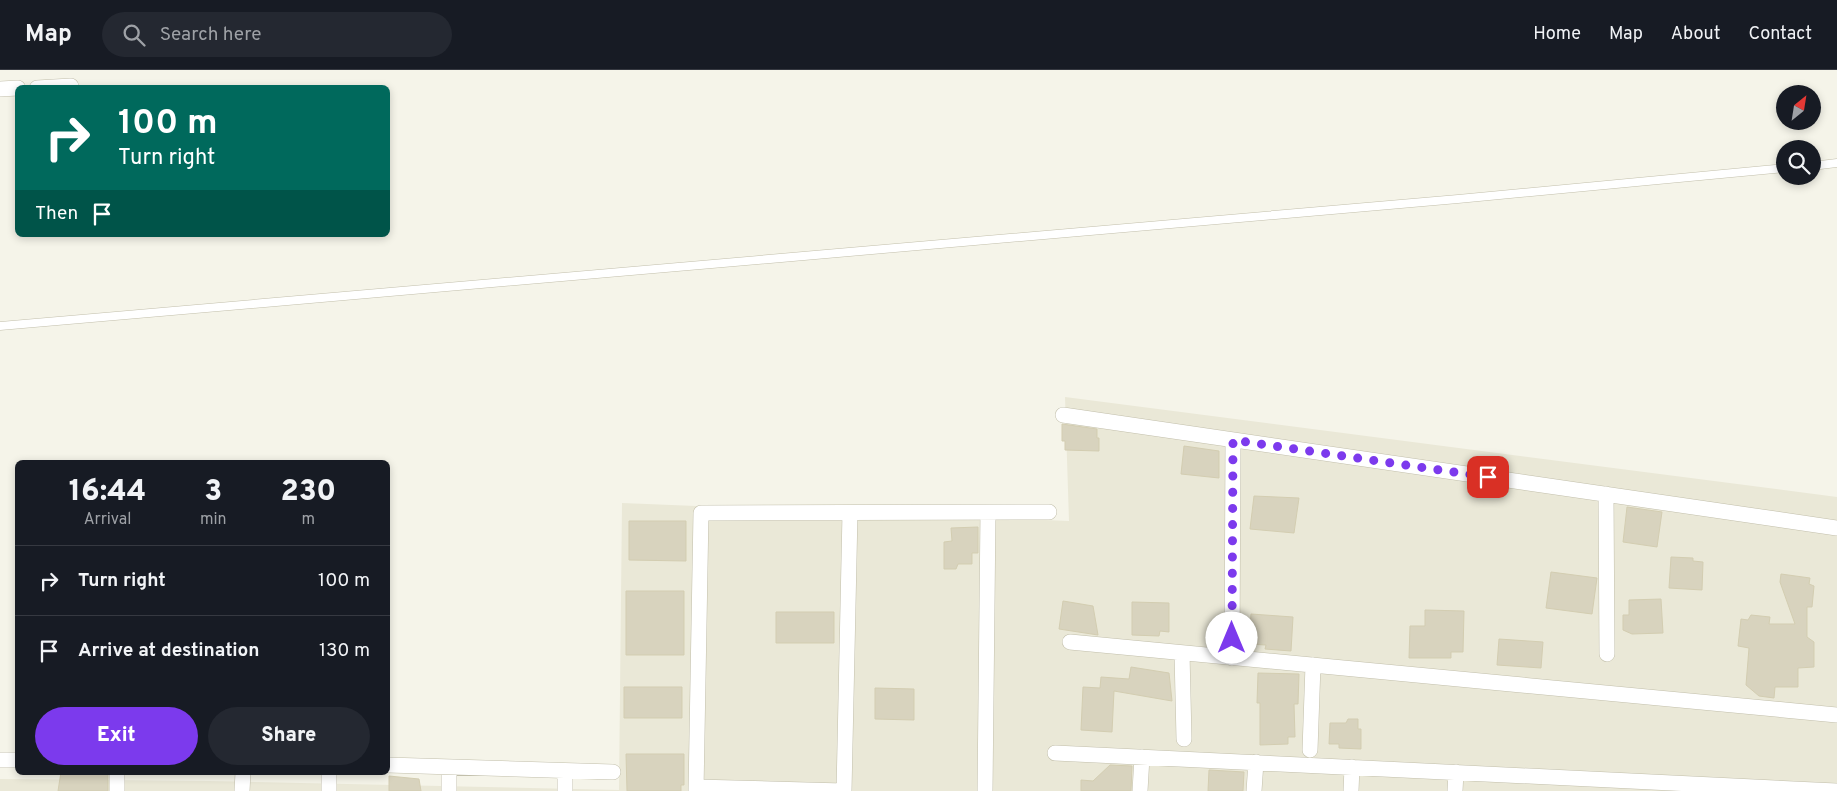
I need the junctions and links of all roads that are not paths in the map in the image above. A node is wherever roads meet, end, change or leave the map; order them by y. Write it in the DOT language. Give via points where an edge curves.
graph roads {
  1 [pos="15,88"];
  2 [pos="0,89"];
  3 [pos="1837,163"];
  4 [pos="1821,165"];
  5 [pos="1776,169"];
  6 [pos="0,326"];
  7 [pos="1063,415"];
  8 [pos="1233,440"];
  9 [pos="1606,494"];
  10 [pos="1049,512"];
  11 [pos="850,513"];
  12 [pos="988,513"];
  13 [pos="1837,528"];
  14 [pos="1070,642"];
  15 [pos="1182,653"];
  16 [pos="1606,654"];
  17 [pos="1232,658"];
  18 [pos="1313,665"];
  19 [pos="1837,715"];
  20 [pos="1184,740"];
  21 [pos="1310,750"];
  22 [pos="1055,753"];
  23 [pos="1142,757"];
  24 [pos="0,760"];
  25 [pos="15,760"];
  26 [pos="1256,762"];
  27 [pos="390,765"];
  28 [pos="450,767"];
  29 [pos="1352,767"];
  30 [pos="565,771"];
  31 [pos="613,772"];
  32 [pos="1456,772"];
  33 [pos="117,775"];
  34 [pos="243,775"];
  35 [pos="329,775"];
  36 [pos="696,789"];
  37 [pos="117,791"];
  38 [pos="242,791"];
  39 [pos="329,791"];
  40 [pos="449,791"];
  41 [pos="565,791"];
  42 [pos="844,791"];
  43 [pos="985,791"];
  44 [pos="1140,791"];
  45 [pos="1254,791"];
  46 [pos="1351,791"];
  47 [pos="1455,791"];
  48 [pos="1836,791"];
  1 -- 2 [label="street"];
  3 -- 4 [label="lane"];
  5 -- 6 [label="lane"];
  7 -- 8 [label="street"];
  8 -- 9 [label="street"];
  8 -- 17 [label="street"];
  9 -- 13 [label="street"];
  9 -- 16 [label="street"];
  10 -- 12 [label="street"];
  11 -- 12 [label="street"];
  11 -- 36 [label="street" via="702,513"];
  11 -- 42 [label="street"];
  12 -- 43 [label="street"];
  14 -- 15 [label="street"];
  15 -- 17 [label="street"];
  15 -- 20 [label="street"];
  17 -- 18 [label="street"];
  18 -- 19 [label="street"];
  18 -- 21 [label="street"];
  22 -- 23 [label="street"];
  23 -- 26 [label="street"];
  23 -- 44 [label="street"];
  24 -- 25 [label="street"];
  26 -- 29 [label="street"];
  26 -- 45 [label="street"];
  27 -- 28 [label="street"];
  28 -- 30 [label="street"];
  28 -- 40 [label="street"];
  29 -- 32 [label="street"];
  29 -- 46 [label="street"];
  30 -- 31 [label="street"];
  30 -- 41 [label="street"];
  32 -- 47 [label="street"];
  32 -- 48 [label="street"];
  33 -- 37 [label="street"];
  34 -- 38 [label="street"];
  35 -- 39 [label="street"];
  36 -- 42 [label="street"];
}
